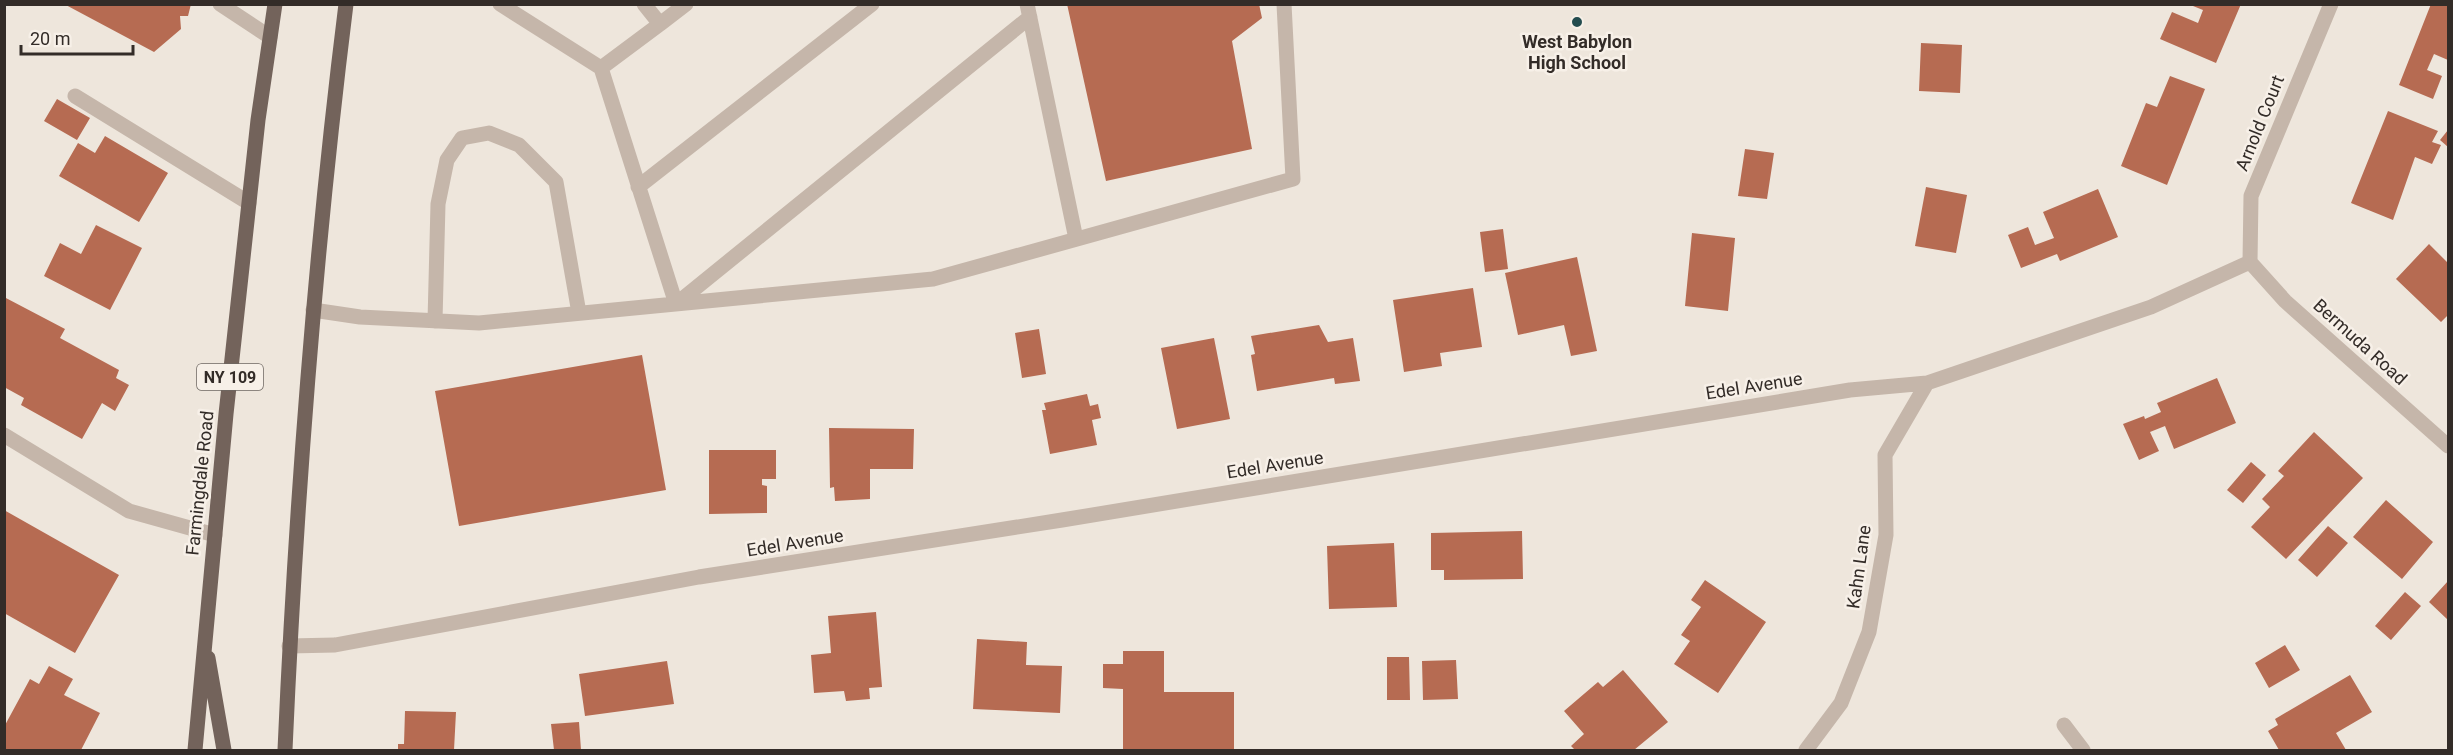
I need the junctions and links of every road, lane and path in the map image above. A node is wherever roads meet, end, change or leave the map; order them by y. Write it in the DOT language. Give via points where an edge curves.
graph roads {
  1 [pos="220,4"];
  2 [pos="275,4"];
  3 [pos="346,4"];
  4 [pos="500,4"];
  5 [pos="644,4"];
  6 [pos="686,4"];
  7 [pos="872,4"];
  8 [pos="1284,4"];
  9 [pos="2331,4"];
  10 [pos="1028,11"];
  11 [pos="660,24"];
  12 [pos="270,37"];
  13 [pos="601,68"];
  14 [pos="75,96"];
  15 [pos="638,187"];
  16 [pos="249,203"];
  17 [pos="1076,239"];
  18 [pos="2250,262"];
  19 [pos="676,304"];
  20 [pos="313,310"];
  21 [pos="579,313"];
  22 [pos="435,321"];
  23 [pos="1927,383"];
  24 [pos="4,435"];
  25 [pos="2448,446"];
  26 [pos="214,535"];
  27 [pos="204,637"];
  28 [pos="290,646"];
  29 [pos="2064,725"];
  30 [pos="195,750"];
  31 [pos="224,750"];
  32 [pos="285,750"];
  33 [pos="1806,750"];
  34 [pos="2083,750"];
  1 -- 12 [label="street"];
  2 -- 12 [label="main road, Farmingdale Road / NY 109"];
  3 -- 20 [label="main road"];
  4 -- 13 [label="street"];
  5 -- 11 [label="street"];
  6 -- 11 [label="street"];
  7 -- 15 [label="street"];
  8 -- 17 [label="street" via="1293,179"];
  9 -- 18 [label="street, Arnold Court" via="2251,196"];
  10 -- 17 [label="street"];
  10 -- 19 [label="street"];
  11 -- 13 [label="street"];
  12 -- 16 [label="main road, Farmingdale Road / NY 109"];
  13 -- 15 [label="street"];
  14 -- 16 [label="street"];
  15 -- 19 [label="street"];
  16 -- 26 [label="main road, Farmingdale Road / NY 109"];
  17 -- 19 [label="street" via="933,279"];
  18 -- 23 [label="street, Edel Avenue" via="2151,307"];
  18 -- 25 [label="street, Bermuda Road" via="2285,301"];
  19 -- 21 [label="street"];
  20 -- 22 [label="street"];
  20 -- 28 [label="main road"];
  21 -- 22 [label="street" via="479,323"];
  21 -- 22 [label="street" via="556,182 519,145 489,133 462,138 447,160 438,204"];
  23 -- 28 [label="street, Edel Avenue" via="1850,390 699,577 335,645"];
  23 -- 33 [label="street, Kahn Lane" via="1885,455 1886,535 1869,632 1841,703"];
  24 -- 26 [label="street" via="129,511"];
  26 -- 27 [label="main road, Farmingdale Road / NY 109"];
  27 -- 30 [label="main road, Farmingdale Road / NY 109"];
  27 -- 31 [label="main road"];
  28 -- 32 [label="main road"];
  29 -- 34 [label="street"];
}
